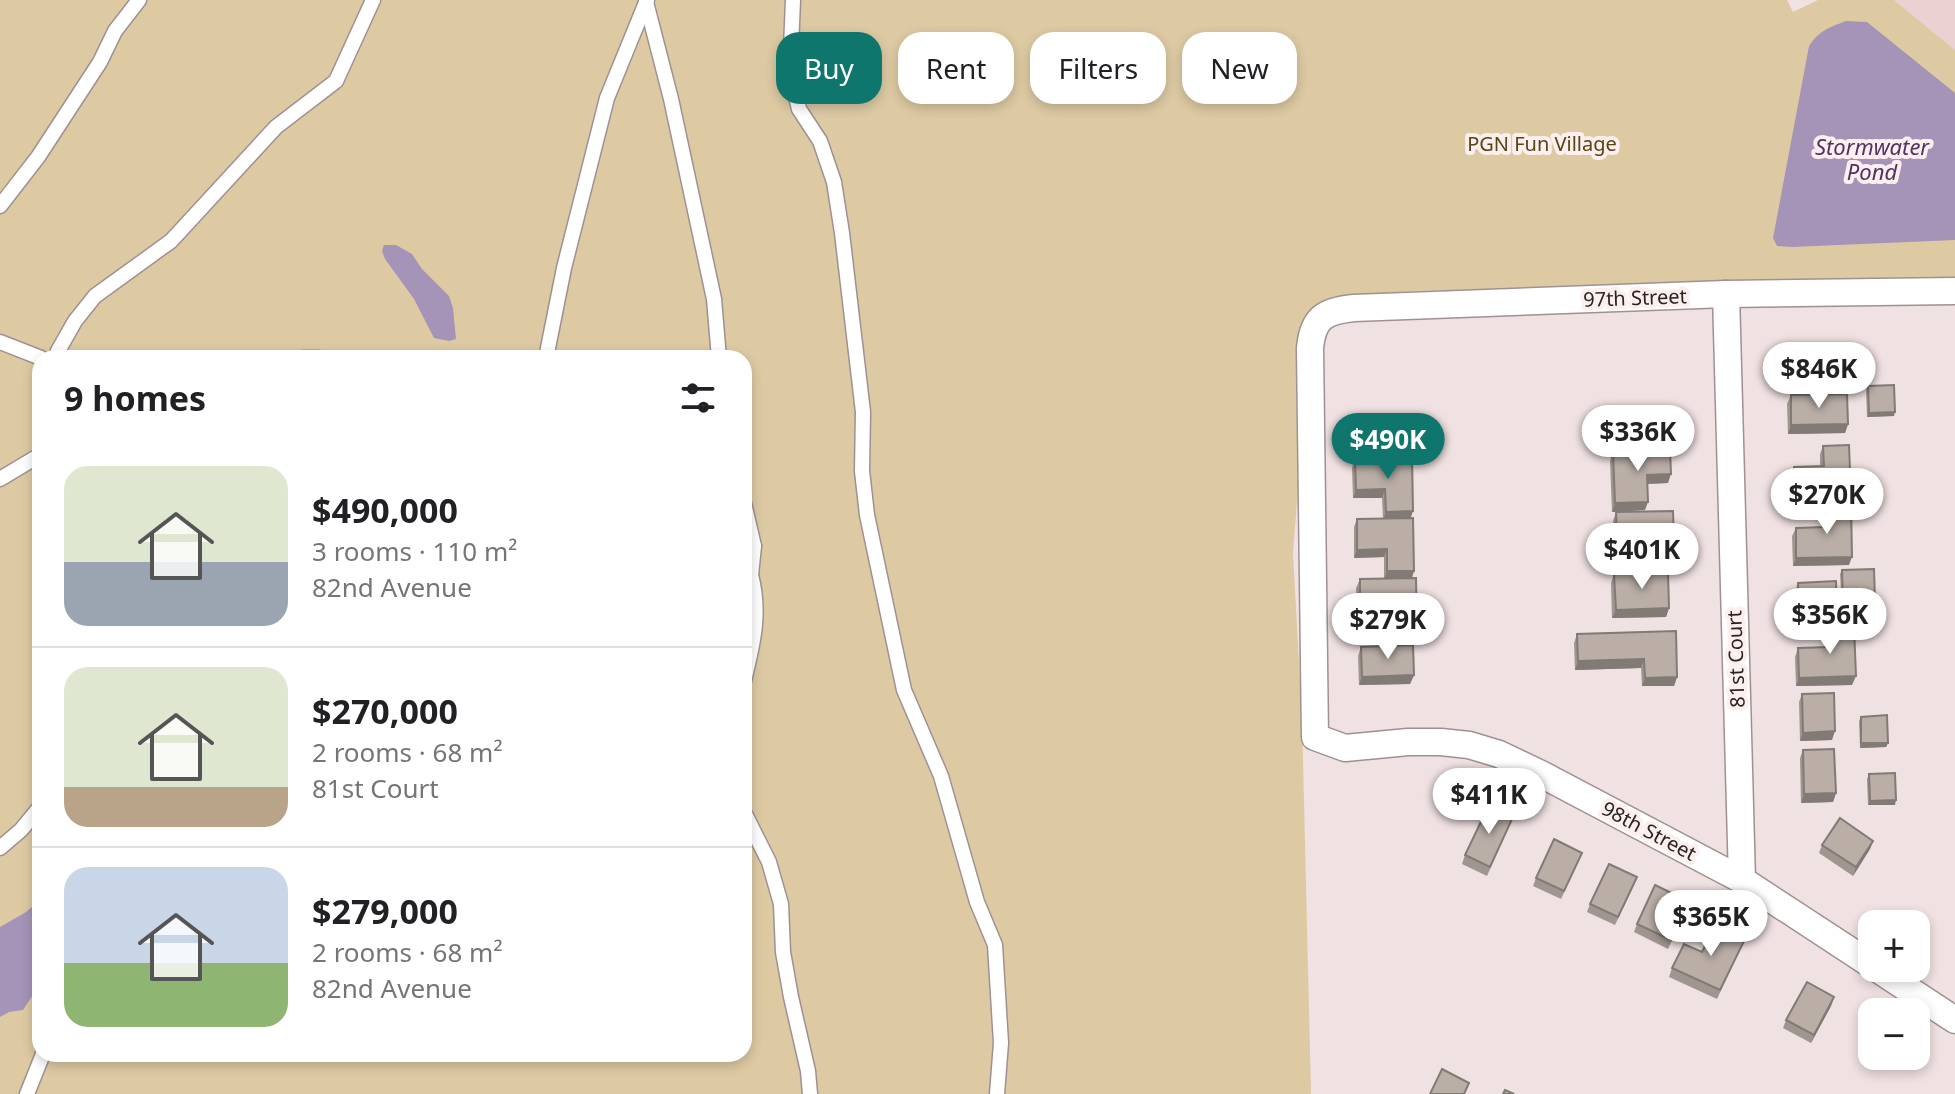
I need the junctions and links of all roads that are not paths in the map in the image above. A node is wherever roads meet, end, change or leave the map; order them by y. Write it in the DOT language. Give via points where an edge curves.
graph roads {
  1 [pos="139,0"];
  2 [pos="373,0"];
  3 [pos="793,0"];
  4 [pos="646,1"];
  5 [pos="0,206"];
  6 [pos="1955,291"];
  7 [pos="1726,294"];
  8 [pos="0,342"];
  9 [pos="32,350"];
  10 [pos="57,350"];
  11 [pos="548,350"];
  12 [pos="718,350"];
  13 [pos="32,460"];
  14 [pos="0,479"];
  15 [pos="752,581"];
  16 [pos="752,641"];
  17 [pos="1315,737"];
  18 [pos="32,817"];
  19 [pos="752,828"];
  20 [pos="0,848"];
  21 [pos="1742,880"];
  22 [pos="1858,956"];
  23 [pos="1897,982"];
  24 [pos="1955,1020"];
  25 [pos="40,1062"];
  26 [pos="27,1094"];
  27 [pos="810,1094"];
  28 [pos="997,1094"];
  1 -- 5 [label="lane" via="38,157"];
  2 -- 10 [label="lane" via="336,81 276,127 171,241 95,296"];
  3 -- 28 [label="lane" via="790,72 799,109 820,141 834,182 863,412 867,515 904,690 941,776 977,902 995,945 1001,1043"];
  4 -- 11 [label="lane" via="607,98"];
  4 -- 12 [label="lane" via="714,299"];
  6 -- 7 [label="street, 97th Street"];
  7 -- 17 [label="street, 97th Street" via="1354,308 1318,321 1310,348"];
  7 -- 21 [label="street, 81st Court"];
  8 -- 9 [label="lane"];
  13 -- 14 [label="lane"];
  15 -- 16 [label="lane"];
  17 -- 21 [label="street, 98th Street" via="1345,748 1441,742 1499,754"];
  18 -- 20 [label="lane"];
  19 -- 27 [label="lane" via="781,904 783,952"];
  21 -- 22 [label="street, 98th Street"];
  23 -- 24 [label="street, 98th Street"];
  25 -- 26 [label="lane"];
}
